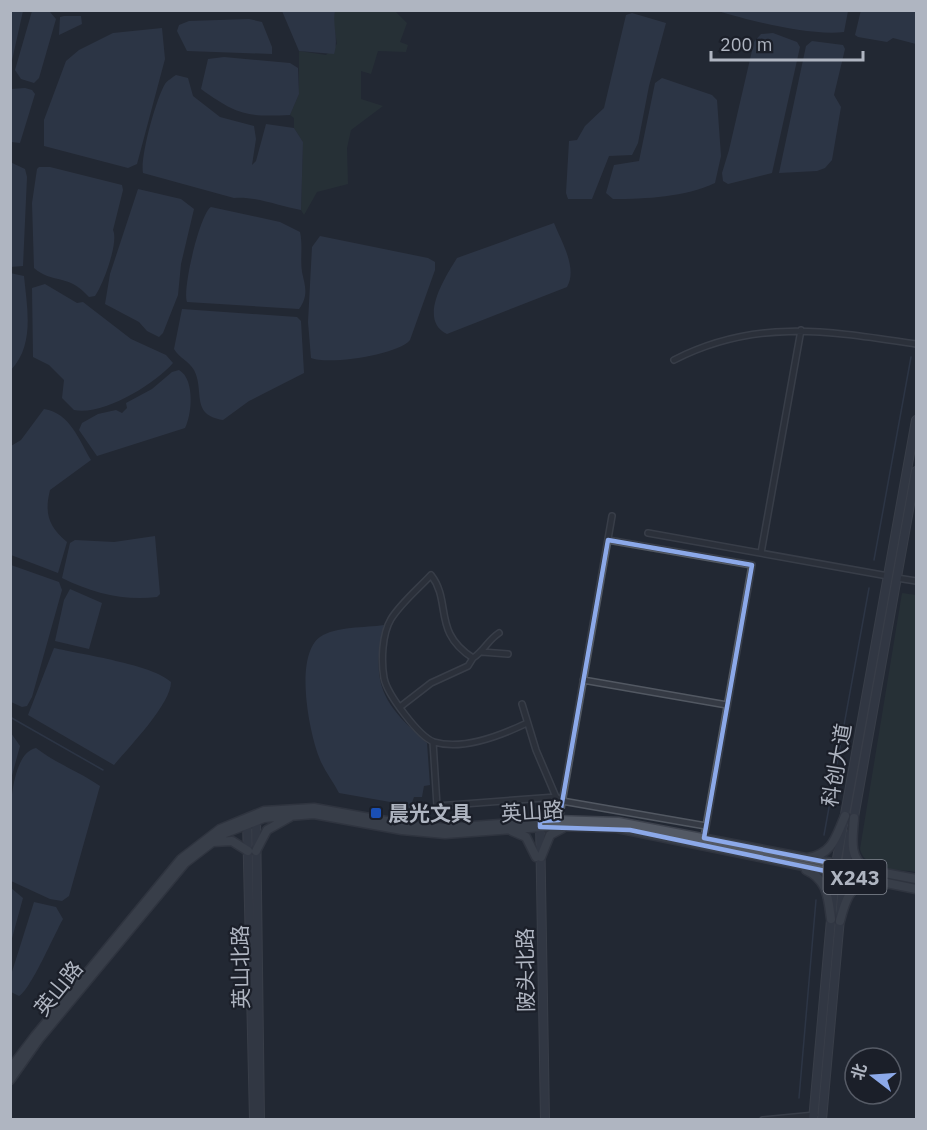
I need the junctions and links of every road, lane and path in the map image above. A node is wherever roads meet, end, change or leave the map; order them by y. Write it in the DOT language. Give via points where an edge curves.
graph roads {
  1 [pos="801,330"];
  2 [pos="916,344"];
  3 [pos="674,360"];
  4 [pos="916,420"];
  5 [pos="916,471"];
  6 [pos="612,516"];
  7 [pos="648,533"];
  8 [pos="608,540"];
  9 [pos="761,554"];
  10 [pos="888,576"];
  11 [pos="897,578"];
  12 [pos="916,581"];
  13 [pos="499,633"];
  14 [pos="482,652"];
  15 [pos="508,654"];
  16 [pos="473,658"];
  17 [pos="584,680"];
  18 [pos="522,704"];
  19 [pos="727,705"];
  20 [pos="400,707"];
  21 [pos="527,723"];
  22 [pos="434,742"];
  23 [pos="556,797"];
  24 [pos="562,801"];
  25 [pos="298,813"];
  26 [pos="256,817"];
  27 [pos="849,817"];
  28 [pos="247,820"];
  29 [pos="559,820"];
  30 [pos="538,824"];
  31 [pos="571,826"];
  32 [pos="706,826"];
  33 [pos="502,830"];
  34 [pos="704,838"];
  35 [pos="209,842"];
  36 [pos="252,851"];
  37 [pos="538,857"];
  38 [pos="802,858"];
  39 [pos="794,866"];
  40 [pos="840,870"];
  41 [pos="868,870"];
  42 [pos="916,879"];
  43 [pos="871,880"];
  44 [pos="916,890"];
  45 [pos="835,920"];
  46 [pos="10,1069"];
  47 [pos="10,1080"];
  48 [pos="823,1117"];
  49 [pos="813,1118"];
  50 [pos="254,1119"];
  51 [pos="260,1119"];
  52 [pos="543,1119"];
  53 [pos="763,1119"];
  1 -- 2 [label="street"];
  1 -- 3 [label="street" via="735,336"];
  1 -- 9 [label="street"];
  4 -- 10 [label="main road, 科创大道"];
  5 -- 11 [label="main road, 科创大道"];
  6 -- 8 [label="street"];
  7 -- 9 [label="street"];
  8 -- 17 [label="street"];
  8 -- 19 [label="street" via="752,564"];
  9 -- 10 [label="street"];
  10 -- 27 [label="main road, 科创大道"];
  11 -- 12 [label="street"];
  11 -- 27 [label="main road, 科创大道"];
  13 -- 14 [label="street" via="490,638"];
  14 -- 15 [label="street"];
  14 -- 16 [label="street"];
  16 -- 20 [label="street" via="468,666 431,683"];
  16 -- 20 [label="street" via="457,646 446,625 438,584 430,575 390,620 384,640 384,679"];
  17 -- 19 [label="street"];
  17 -- 24 [label="street"];
  18 -- 21 [label="street"];
  19 -- 32 [label="street"];
  20 -- 22 [label="street"];
  21 -- 22 [label="street" via="498,737 469,743"];
  21 -- 23 [label="street"];
  22 -- 23 [label="street" via="437,806"];
  23 -- 24 [label="street"];
  24 -- 29 [label="street"];
  24 -- 32 [label="street"];
  25 -- 26 [label="main road, 英山路 / X243"];
  25 -- 33 [label="main road, 英山路 / X243" via="429,833"];
  25 -- 36 [label="main road" via="267,830"];
  26 -- 28 [label="main road, 英山路 / X243"];
  26 -- 30 [label="main road, 英山路 / X243" via="281,808 314,808 445,828"];
  26 -- 36 [label="main road, 英山北路"];
  27 -- 38 [label="main road" via="829,850"];
  27 -- 40 [label="main road, 科创大道"];
  27 -- 41 [label="main road" via="853,852"];
  28 -- 35 [label="main road, 英山路 / X243"];
  28 -- 36 [label="main road, 英山北路"];
  28 -- 46 [label="main road, 英山路 / X243" via="206,837 181,859"];
  29 -- 30 [label="main road, 英山路 / X243"];
  29 -- 34 [label="main road, 英山路 / X243" via="618,822"];
  30 -- 31 [label="main road, 英山路 / X243"];
  30 -- 33 [label="main road, 英山路 / X243"];
  30 -- 37 [label="main road, 陂头北路"];
  31 -- 37 [label="main road" via="550,835"];
  31 -- 39 [label="main road, 英山路 / X243" via="642,832"];
  32 -- 34 [label="street"];
  33 -- 37 [label="main road" via="526,837"];
  34 -- 38 [label="main road, 英山路 / X243"];
  35 -- 36 [label="main road" via="231,841"];
  35 -- 47 [label="main road, 英山路 / X243" via="175,875"];
  36 -- 50 [label="main road, 英山北路"];
  36 -- 51 [label="main road, 英山北路"];
  37 -- 52 [label="main road, 陂头北路"];
  38 -- 40 [label="main road, 英山路 / X243"];
  39 -- 40 [label="main road, 英山路 / X243"];
  39 -- 45 [label="main road" via="815,875 824,885"];
  40 -- 41 [label="main road, 英山路 / X243"];
  40 -- 43 [label="main road, 英山路 / X243"];
  40 -- 45 [label="main road, 科创大道"];
  41 -- 42 [label="main road, 英山路 / X243"];
  43 -- 44 [label="main road, 英山路 / X243"];
  43 -- 45 [label="main road" via="850,892"];
  45 -- 48 [label="main road, 科创大道"];
  45 -- 49 [label="main road, 科创大道"];
  48 -- 49 [label="street"];
  49 -- 53 [label="street"];
}
